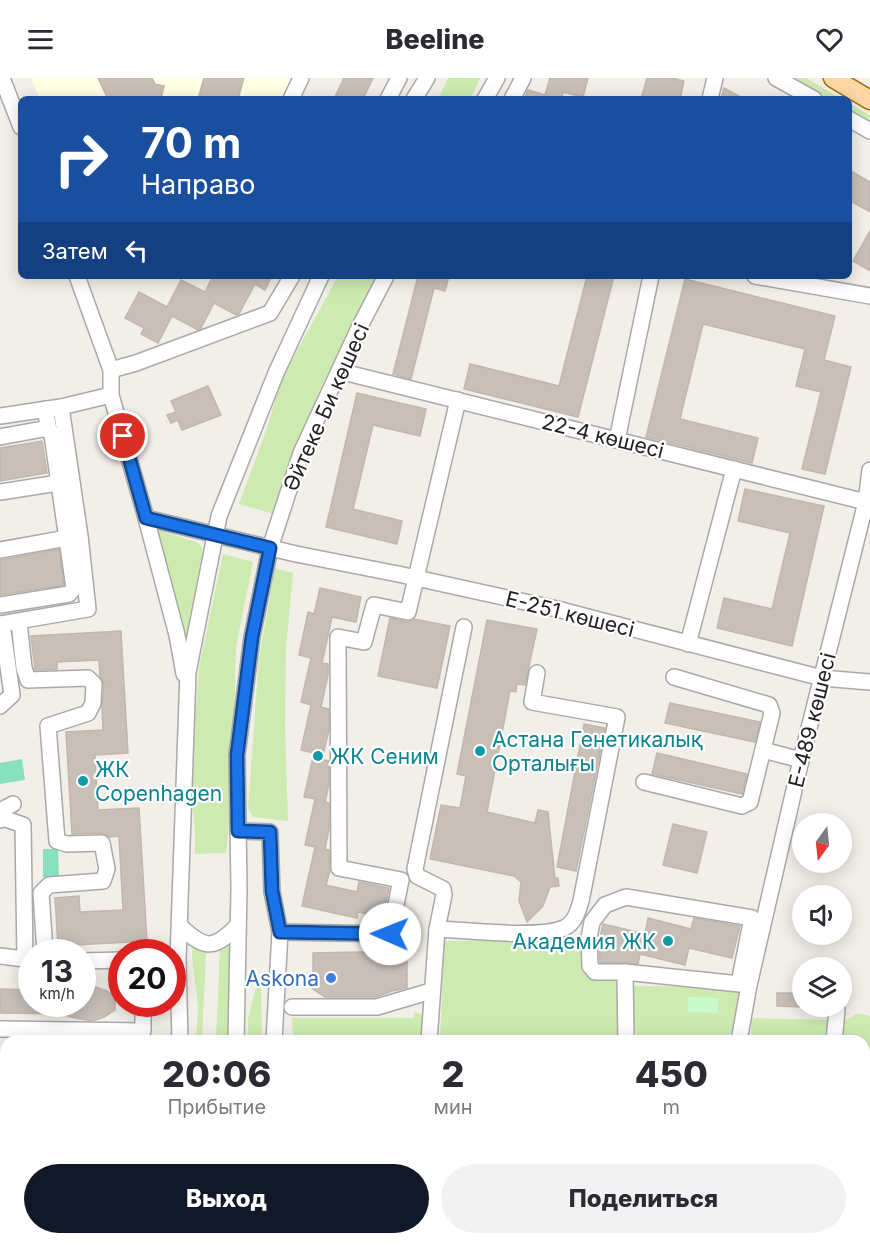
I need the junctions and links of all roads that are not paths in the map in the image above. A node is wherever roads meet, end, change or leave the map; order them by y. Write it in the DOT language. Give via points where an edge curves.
graph roads {
  1 [pos="301,78"];
  2 [pos="399,78"];
  3 [pos="427,78"];
  4 [pos="523,78"];
  5 [pos="715,78"];
  6 [pos="776,78"];
  7 [pos="833,78"];
  8 [pos="494,80"];
  9 [pos="3,86"];
  10 [pos="292,96"];
  11 [pos="390,96"];
  12 [pos="416,96"];
  13 [pos="486,96"];
  14 [pos="514,96"];
  15 [pos="711,96"];
  16 [pos="809,96"];
  17 [pos="870,100"];
  18 [pos="18,120"];
  19 [pos="852,121"];
  20 [pos="870,131"];
  21 [pos="77,279"];
  22 [pos="290,279"];
  23 [pos="320,279"];
  24 [pos="385,279"];
  25 [pos="650,279"];
  26 [pos="772,279"];
  27 [pos="870,296"];
  28 [pos="111,370"];
  29 [pos="339,371"];
  30 [pos="111,394"];
  31 [pos="458,400"];
  32 [pos="61,407"];
  33 [pos="45,410"];
  34 [pos="0,416"];
  35 [pos="48,430"];
  36 [pos="0,437"];
  37 [pos="617,440"];
  38 [pos="734,469"];
  39 [pos="870,470"];
  40 [pos="58,483"];
  41 [pos="0,492"];
  42 [pos="866,502"];
  43 [pos="146,518"];
  44 [pos="215,535"];
  45 [pos="67,538"];
  46 [pos="270,548"];
  47 [pos="0,550"];
  48 [pos="416,578"];
  49 [pos="0,605"];
  50 [pos="19,622"];
  51 [pos="1,624"];
  52 [pos="464,627"];
  53 [pos="688,644"];
  54 [pos="537,673"];
  55 [pos="674,677"];
  56 [pos="822,678"];
  57 [pos="870,682"];
  58 [pos="187,686"];
  59 [pos="0,706"];
  60 [pos="763,750"];
  61 [pos="801,760"];
  62 [pos="644,782"];
  63 [pos="0,820"];
  64 [pos="238,831"];
  65 [pos="758,920"];
  66 [pos="238,925"];
  67 [pos="180,926"];
  68 [pos="437,929"];
  69 [pos="280,932"];
  70 [pos="27,939"];
  71 [pos="44,939"];
  72 [pos="178,939"];
  73 [pos="0,956"];
  74 [pos="18,959"];
  75 [pos="625,972"];
  76 [pos="744,984"];
  77 [pos="431,991"];
  78 [pos="292,1007"];
  79 [pos="143,1017"];
  80 [pos="179,1017"];
  81 [pos="836,1017"];
  82 [pos="0,1029"];
  83 [pos="180,1035"];
  84 [pos="236,1035"];
  85 [pos="274,1035"];
  86 [pos="429,1035"];
  87 [pos="626,1035"];
  88 [pos="740,1035"];
  89 [pos="835,1035"];
  1 -- 10 [label="street"];
  2 -- 11 [label="street"];
  3 -- 12 [label="street"];
  4 -- 14 [label="street"];
  5 -- 15 [label="street"];
  6 -- 16 [label="street"];
  7 -- 17 [label="main road"];
  8 -- 13 [label="street"];
  9 -- 18 [label="street"];
  19 -- 20 [label="street"];
  21 -- 28 [label="street"];
  22 -- 28 [label="street" via="270,313"];
  23 -- 44 [label="street" via="276,373"];
  24 -- 29 [label="street, Әйтеке Би көшесі"];
  25 -- 37 [label="street"];
  26 -- 27 [label="street"];
  28 -- 30 [label="street"];
  29 -- 31 [label="street, 22-4 көшесі"];
  29 -- 46 [label="street, Әйтеке Би көшесі" via="301,453"];
  30 -- 32 [label="street"];
  30 -- 43 [label="street"];
  31 -- 37 [label="street, 22-4 көшесі"];
  31 -- 48 [label="street"];
  32 -- 33 [label="street"];
  32 -- 50 [label="street" via="88,609"];
  33 -- 34 [label="street"];
  33 -- 35 [label="street"];
  35 -- 36 [label="street"];
  35 -- 40 [label="street" via="52,435"];
  37 -- 38 [label="street, 22-4 көшесі"];
  38 -- 42 [label="street, 22-4 көшесі"];
  38 -- 53 [label="street"];
  39 -- 42 [label="street, Е-489 көшесі"];
  40 -- 41 [label="street"];
  40 -- 45 [label="street"];
  42 -- 56 [label="street, Е-489 көшесі"];
  43 -- 44 [label="street, Е-251 көшесі"];
  43 -- 58 [label="street"];
  44 -- 46 [label="street, Е-251 көшесі"];
  44 -- 58 [label="street"];
  45 -- 47 [label="street"];
  45 -- 49 [label="street" via="74,588 69,594"];
  46 -- 48 [label="street, Е-251 көшесі"];
  46 -- 64 [label="street, Әйтеке Би көшесі" via="252,637 237,755"];
  48 -- 53 [label="street, Е-251 көшесі" via="557,609"];
  48 -- 69 [label="street" via="408,612 374,604 364,642 338,637 339,868 401,880 390,934"];
  50 -- 51 [label="street"];
  50 -- 71 [label="street" via="28,680 88,678 94,684 93,703 87,713 48,726 57,841 102,843 107,869 103,881 49,885 41,893"];
  51 -- 59 [label="street" via="12,695"];
  52 -- 68 [label="street" via="415,869 417,876 443,889"];
  53 -- 56 [label="street, Е-251 көшесі"];
  54 -- 68 [label="street" via="532,702 617,717 575,919 565,928 546,932"];
  55 -- 60 [label="street" via="769,705 772,713"];
  56 -- 57 [label="street, Е-251 көшесі"];
  56 -- 61 [label="street, Е-489 көшесі"];
  58 -- 67 [label="street"];
  60 -- 61 [label="street"];
  60 -- 62 [label="street" via="750,802 742,806"];
  61 -- 65 [label="street, Е-489 көшесі"];
  63 -- 70 [label="street" via="23,825"];
  64 -- 66 [label="street, Әйтеке Би көшесі"];
  64 -- 69 [label="street" via="270,832 272,891"];
  65 -- 75 [label="street" via="626,897 605,905 592,922 590,966 596,972"];
  65 -- 76 [label="street, Е-489 көшесі"];
  66 -- 67 [label="street" via="220,941 206,944 192,938"];
  66 -- 84 [label="street, Әйтеке Би көшесі"];
  67 -- 72 [label="street"];
  68 -- 77 [label="street"];
  69 -- 85 [label="street"];
  73 -- 74 [label="street"];
  75 -- 76 [label="street"];
  75 -- 87 [label="street"];
  76 -- 88 [label="street, Е-489 көшесі"];
  77 -- 78 [label="street" via="376,1007"];
  77 -- 86 [label="street"];
  79 -- 82 [label="street" via="143,1031"];
  80 -- 83 [label="street"];
  81 -- 89 [label="street"];
}
